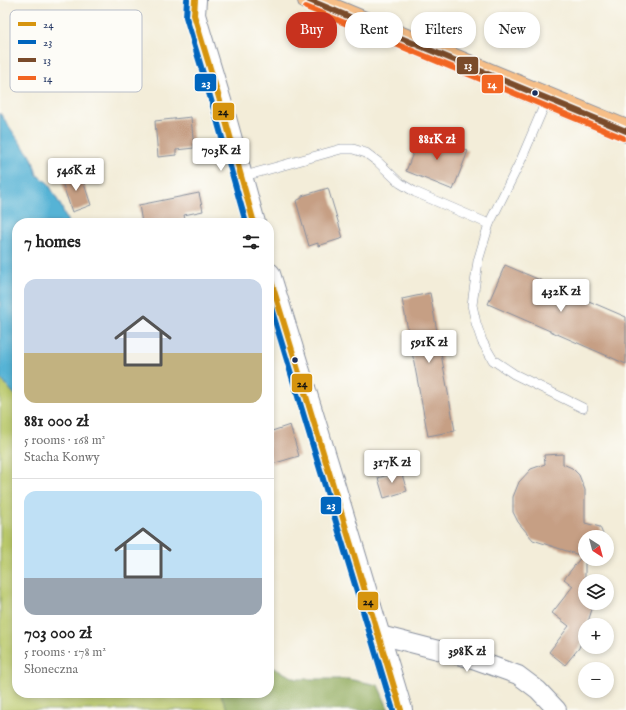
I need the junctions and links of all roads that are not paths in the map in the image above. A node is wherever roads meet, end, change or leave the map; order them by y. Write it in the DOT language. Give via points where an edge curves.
graph roads {
  1 [pos="195,0"];
  2 [pos="309,0"];
  3 [pos="547,98"];
  4 [pos="626,131"];
  5 [pos="240,177"];
  6 [pos="252,218"];
  7 [pos="489,224"];
  8 [pos="274,290"];
  9 [pos="583,408"];
  10 [pos="380,635"];
  11 [pos="401,710"];
  12 [pos="556,710"];
  1 -- 5 [label="street" via="194,15"];
  2 -- 3 [label="main road"];
  3 -- 4 [label="main road"];
  3 -- 7 [label="lane" via="521,160"];
  5 -- 6 [label="street"];
  5 -- 7 [label="lane" via="341,149 353,149 366,153 400,183 416,192"];
  7 -- 9 [label="lane" via="478,261 472,305 482,341 493,360 514,374"];
  8 -- 10 [label="street"];
  10 -- 11 [label="street"];
  10 -- 12 [label="street" via="473,659 518,675 538,690"];
}
